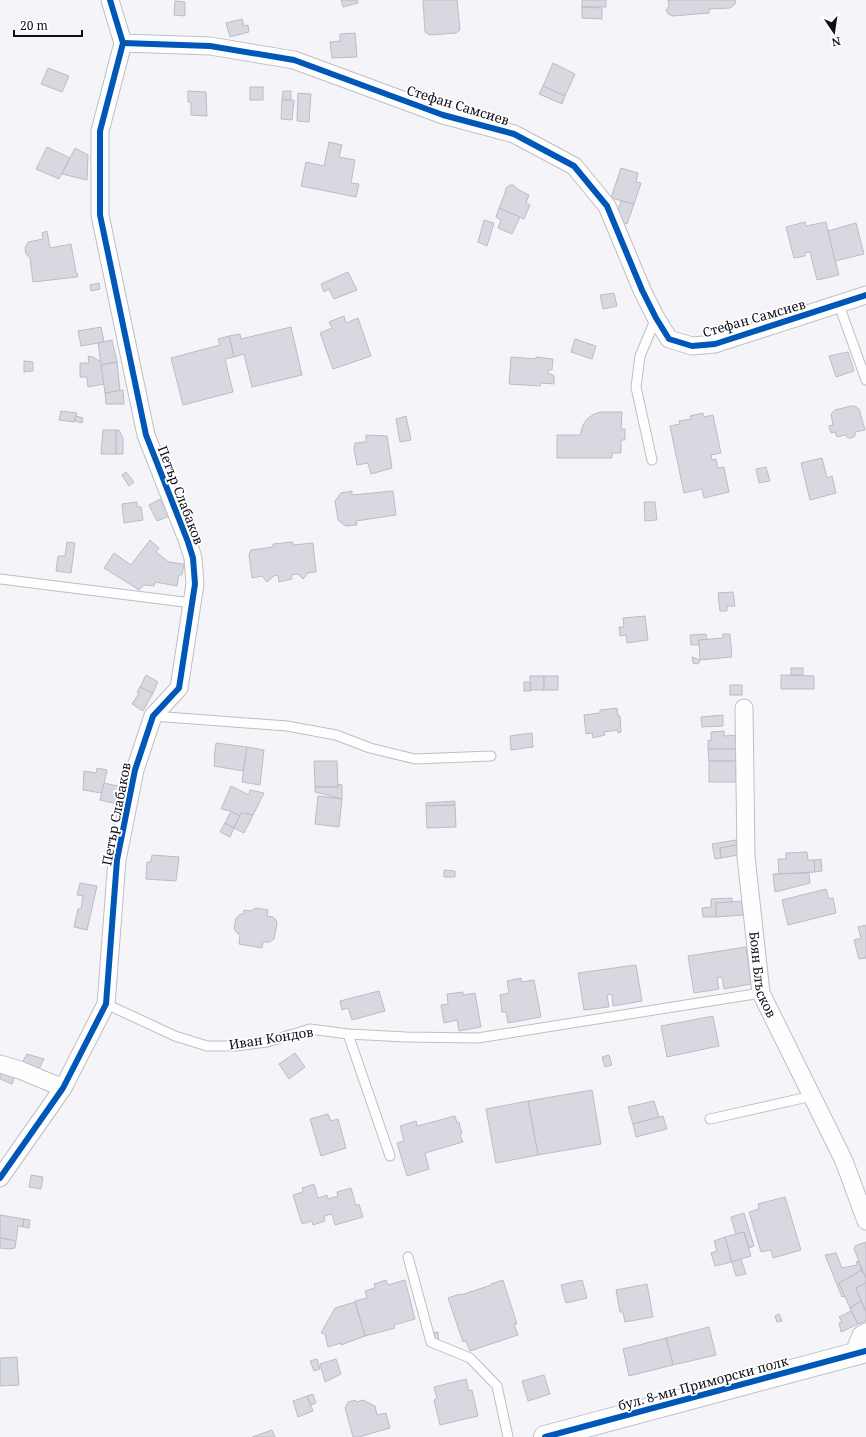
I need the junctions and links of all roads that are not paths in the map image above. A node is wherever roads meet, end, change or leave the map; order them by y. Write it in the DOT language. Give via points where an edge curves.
graph roads {
  1 [pos="110,0"];
  2 [pos="123,43"];
  3 [pos="866,295"];
  4 [pos="839,305"];
  5 [pos="656,318"];
  6 [pos="866,380"];
  7 [pos="652,460"];
  8 [pos="0,579"];
  9 [pos="192,603"];
  10 [pos="744,708"];
  11 [pos="153,716"];
  12 [pos="491,756"];
  13 [pos="761,992"];
  14 [pos="106,1004"];
  15 [pos="348,1034"];
  16 [pos="0,1064"];
  17 [pos="62,1088"];
  18 [pos="812,1096"];
  19 [pos="710,1119"];
  20 [pos="390,1156"];
  21 [pos="0,1178"];
  22 [pos="866,1221"];
  23 [pos="408,1257"];
  24 [pos="866,1332"];
  25 [pos="859,1353"];
  26 [pos="508,1437"];
  27 [pos="545,1437"];
  1 -- 2 [label="street"];
  2 -- 5 [label="street, Стефан Самсиев" via="210,46 294,60 443,115 514,134 574,166 607,206"];
  2 -- 9 [label="street, Петър Слабаков" via="100,131 100,214 146,435 193,558 195,584"];
  3 -- 4 [label="street, Стефан Самсиев"];
  4 -- 5 [label="street, Стефан Самсиев" via="715,344 692,346 669,339"];
  4 -- 6 [label="lane"];
  5 -- 7 [label="lane" via="640,356 636,387"];
  8 -- 9 [label="lane"];
  9 -- 11 [label="street, Петър Слабаков" via="179,688"];
  10 -- 13 [label="street, Боян Блъсков" via="746,857"];
  11 -- 12 [label="lane" via="294,728 336,735 370,748 415,759"];
  11 -- 14 [label="street, Петър Слабаков" via="135,770 117,860"];
  13 -- 15 [label="lane, Иван Кондов" via="478,1038"];
  13 -- 18 [label="street, Боян Блъсков"];
  14 -- 15 [label="lane, Иван Кондов" via="175,1036 207,1046 266,1042 310,1029"];
  14 -- 17 [label="street, Петър Слабаков"];
  15 -- 20 [label="lane"];
  16 -- 17 [label="street"];
  17 -- 21 [label="street, Петър Слабаков"];
  18 -- 19 [label="lane"];
  18 -- 22 [label="street, Боян Блъсков" via="844,1161"];
  23 -- 26 [label="lane" via="431,1342 470,1358 497,1386"];
  24 -- 25 [label="street" via="861,1335"];
  25 -- 27 [label="main road, бул. 8-ми Приморски полк"];
}
